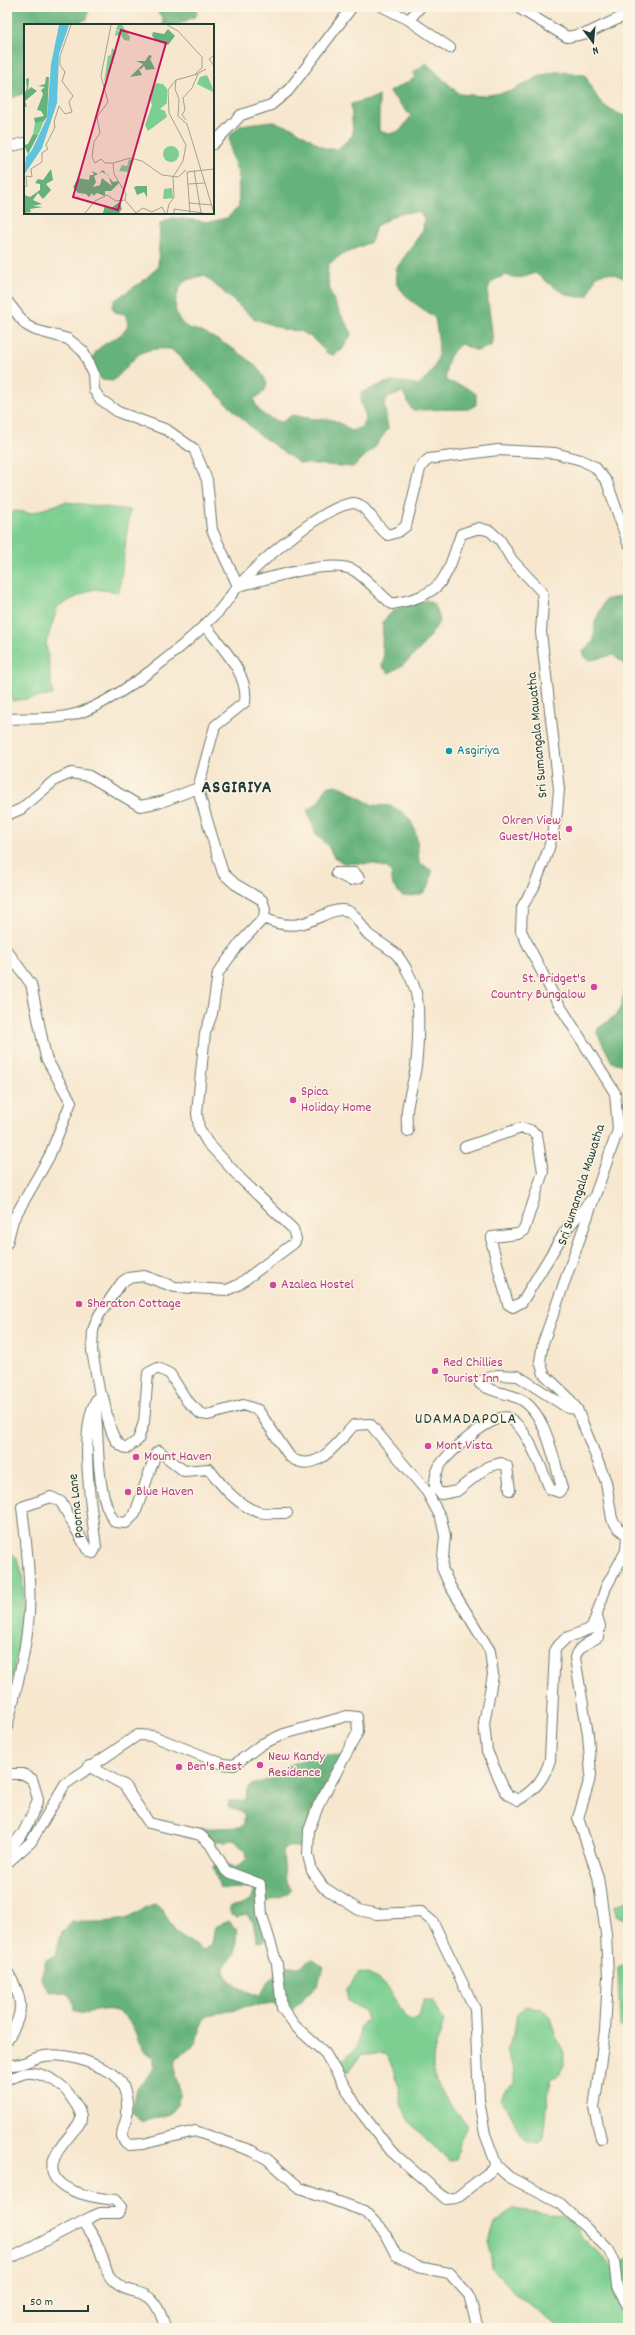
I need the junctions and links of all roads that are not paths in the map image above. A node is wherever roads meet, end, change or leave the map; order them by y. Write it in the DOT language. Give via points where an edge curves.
graph roads {
  1 [pos="352,7"];
  2 [pos="383,7"];
  3 [pos="420,7"];
  4 [pos="517,7"];
  5 [pos="628,14"];
  6 [pos="409,20"];
  7 [pos="450,48"];
  8 [pos="24,143"];
  9 [pos="214,143"];
  10 [pos="7,147"];
  11 [pos="7,301"];
  12 [pos="628,543"];
  13 [pos="238,586"];
  14 [pos="205,625"];
  15 [pos="7,719"];
  16 [pos="198,788"];
  17 [pos="7,815"];
  18 [pos="264,918"];
  19 [pos="7,951"];
  20 [pos="408,1131"];
  21 [pos="465,1147"];
  22 [pos="595,1195"];
  23 [pos="7,1243"];
  24 [pos="97,1398"];
  25 [pos="577,1409"];
  26 [pos="510,1490"];
  27 [pos="287,1513"];
  28 [pos="627,1536"];
  29 [pos="597,1616"];
  30 [pos="7,1727"];
  31 [pos="89,1766"];
  32 [pos="7,1774"];
  33 [pos="7,1852"];
  34 [pos="7,1863"];
  35 [pos="7,1971"];
  36 [pos="7,2040"];
  37 [pos="7,2065"];
  38 [pos="7,2078"];
  39 [pos="601,2139"];
  40 [pos="497,2166"];
  41 [pos="84,2222"];
  42 [pos="7,2260"];
  43 [pos="628,2306"];
  44 [pos="165,2328"];
  45 [pos="478,2328"];
  1 -- 9 [label="street" via="288,91 272,105 241,115"];
  2 -- 6 [label="street"];
  3 -- 6 [label="street"];
  4 -- 5 [label="street" via="567,37 588,33"];
  6 -- 7 [label="street"];
  8 -- 10 [label="street"];
  11 -- 13 [label="street" via="26,325 68,339 83,351 93,374 94,390 100,399 118,412 167,430 194,450 207,480 212,530"];
  12 -- 13 [label="street" via="607,482 595,467 555,453 498,450 429,459 424,463 420,469 406,526 398,532 388,535 380,530 364,507 355,503 341,506 325,514 266,558"];
  13 -- 14 [label="street"];
  13 -- 22 [label="street, Sri Sumangala Mawatha" via="326,566 342,566 355,571 392,604 412,600 435,590 446,576 461,534 479,528 490,531 500,540 512,560 542,592 544,603 541,632 559,789 557,813 549,848 534,886 522,907 522,931 555,998 615,1093 618,1130"];
  14 -- 15 [label="street" via="115,696 78,713"];
  14 -- 16 [label="street" via="243,678 246,694 245,702 215,726"];
  16 -- 17 [label="street" via="161,802 140,806 89,776 71,773 55,780 21,809"];
  16 -- 18 [label="street" via="223,873 235,884 262,900"];
  18 -- 20 [label="street" via="289,926 304,924 336,911 348,911 357,918 367,933 395,954 402,963 416,993 417,1014 416,1066 405,1117"];
  18 -- 24 [label="street" via="240,943 218,973 212,1014 205,1034 197,1112 199,1128 207,1142 240,1178 293,1228 296,1239 244,1280 227,1290 175,1287 144,1276 128,1278 122,1282 99,1315 93,1330 92,1351"];
  19 -- 23 [label="street" via="31,984 46,1058 71,1102 49,1157 13,1220"];
  21 -- 22 [label="street" via="521,1128 537,1135 543,1172 527,1224 518,1234 492,1237 508,1304 513,1307 522,1302 566,1230"];
  22 -- 25 [label="street, Sri Sumangala Mawatha" via="543,1343 540,1361 544,1374 568,1396"];
  24 -- 27 [label="street" via="101,1484 107,1512 115,1522 126,1523 135,1514 156,1453 159,1451 184,1471 209,1469 225,1490 259,1512"];
  24 -- 29 [label="street" via="103,1397 113,1436 127,1448 138,1440 144,1422 148,1373 158,1368 170,1374 186,1402 201,1414 208,1415 243,1405 258,1410 290,1457 297,1463 324,1458 354,1425 370,1424 427,1492 441,1518 445,1536 442,1568 450,1586 490,1650 492,1675 484,1722 488,1751 503,1787 508,1795 518,1800 534,1790 546,1772 550,1760 555,1649 566,1638 592,1628"];
  24 -- 30 [label="street, Poorna Lane" via="90,1413 87,1460 96,1547 93,1553 88,1549 61,1502 51,1497 22,1507 29,1572 29,1614 20,1671"];
  25 -- 26 [label="street" via="568,1408 518,1376 497,1375 481,1381 480,1384 486,1388 520,1398 535,1412 546,1432 562,1488 559,1492 550,1489 526,1436 517,1424 502,1416 489,1421 449,1455 439,1466 435,1488 441,1494 457,1491 487,1467 501,1463 507,1466"];
  25 -- 28 [label="street, Sri Sumangala Mawatha" via="606,1482 612,1519"];
  28 -- 29 [label="street" via="626,1551 606,1587"];
  29 -- 39 [label="street" via="600,1626 598,1637 581,1648 575,1658 588,1734 591,1775 578,1818 598,1877 606,1934 608,1977 605,2031 594,2108"];
  31 -- 34 [label="street" via="65,1784 31,1842"];
  31 -- 40 [label="street" via="124,1785 149,1823 200,1835 210,1844 226,1871 260,1884 262,1915 277,1964 282,2008 295,2026 325,2053 357,2107 391,2151 446,2200 456,2198"];
  31 -- 40 [label="street" via="138,1735 153,1736 223,1764 234,1765 262,1744 284,1734 348,1716 357,1717 358,1732 318,1806 309,1830 308,1855 312,1871 323,1887 359,1910 377,1914 421,1912 433,1922 475,2009 479,2100 485,2134"];
  32 -- 33 [label="street" via="23,1774 32,1779 38,1799 23,1833"];
  35 -- 36 [label="street" via="21,1999 15,2028"];
  37 -- 45 [label="street" via="20,2066 39,2057 63,2054 98,2066 119,2077 125,2090 127,2115 122,2135 129,2146 195,2131 267,2158 300,2188 364,2211 384,2232 396,2256 418,2266 449,2273 468,2295"];
  38 -- 41 [label="street" via="22,2072 47,2077 64,2088 77,2107 81,2116 79,2124 54,2158 53,2176 74,2192 115,2200 121,2207 118,2213 100,2213"];
  40 -- 43 [label="street" via="509,2177 561,2204 608,2249 614,2260 617,2287"];
  41 -- 42 [label="street"];
  41 -- 44 [label="street" via="99,2246 110,2276 118,2284 147,2295 154,2301 161,2311"];
}
